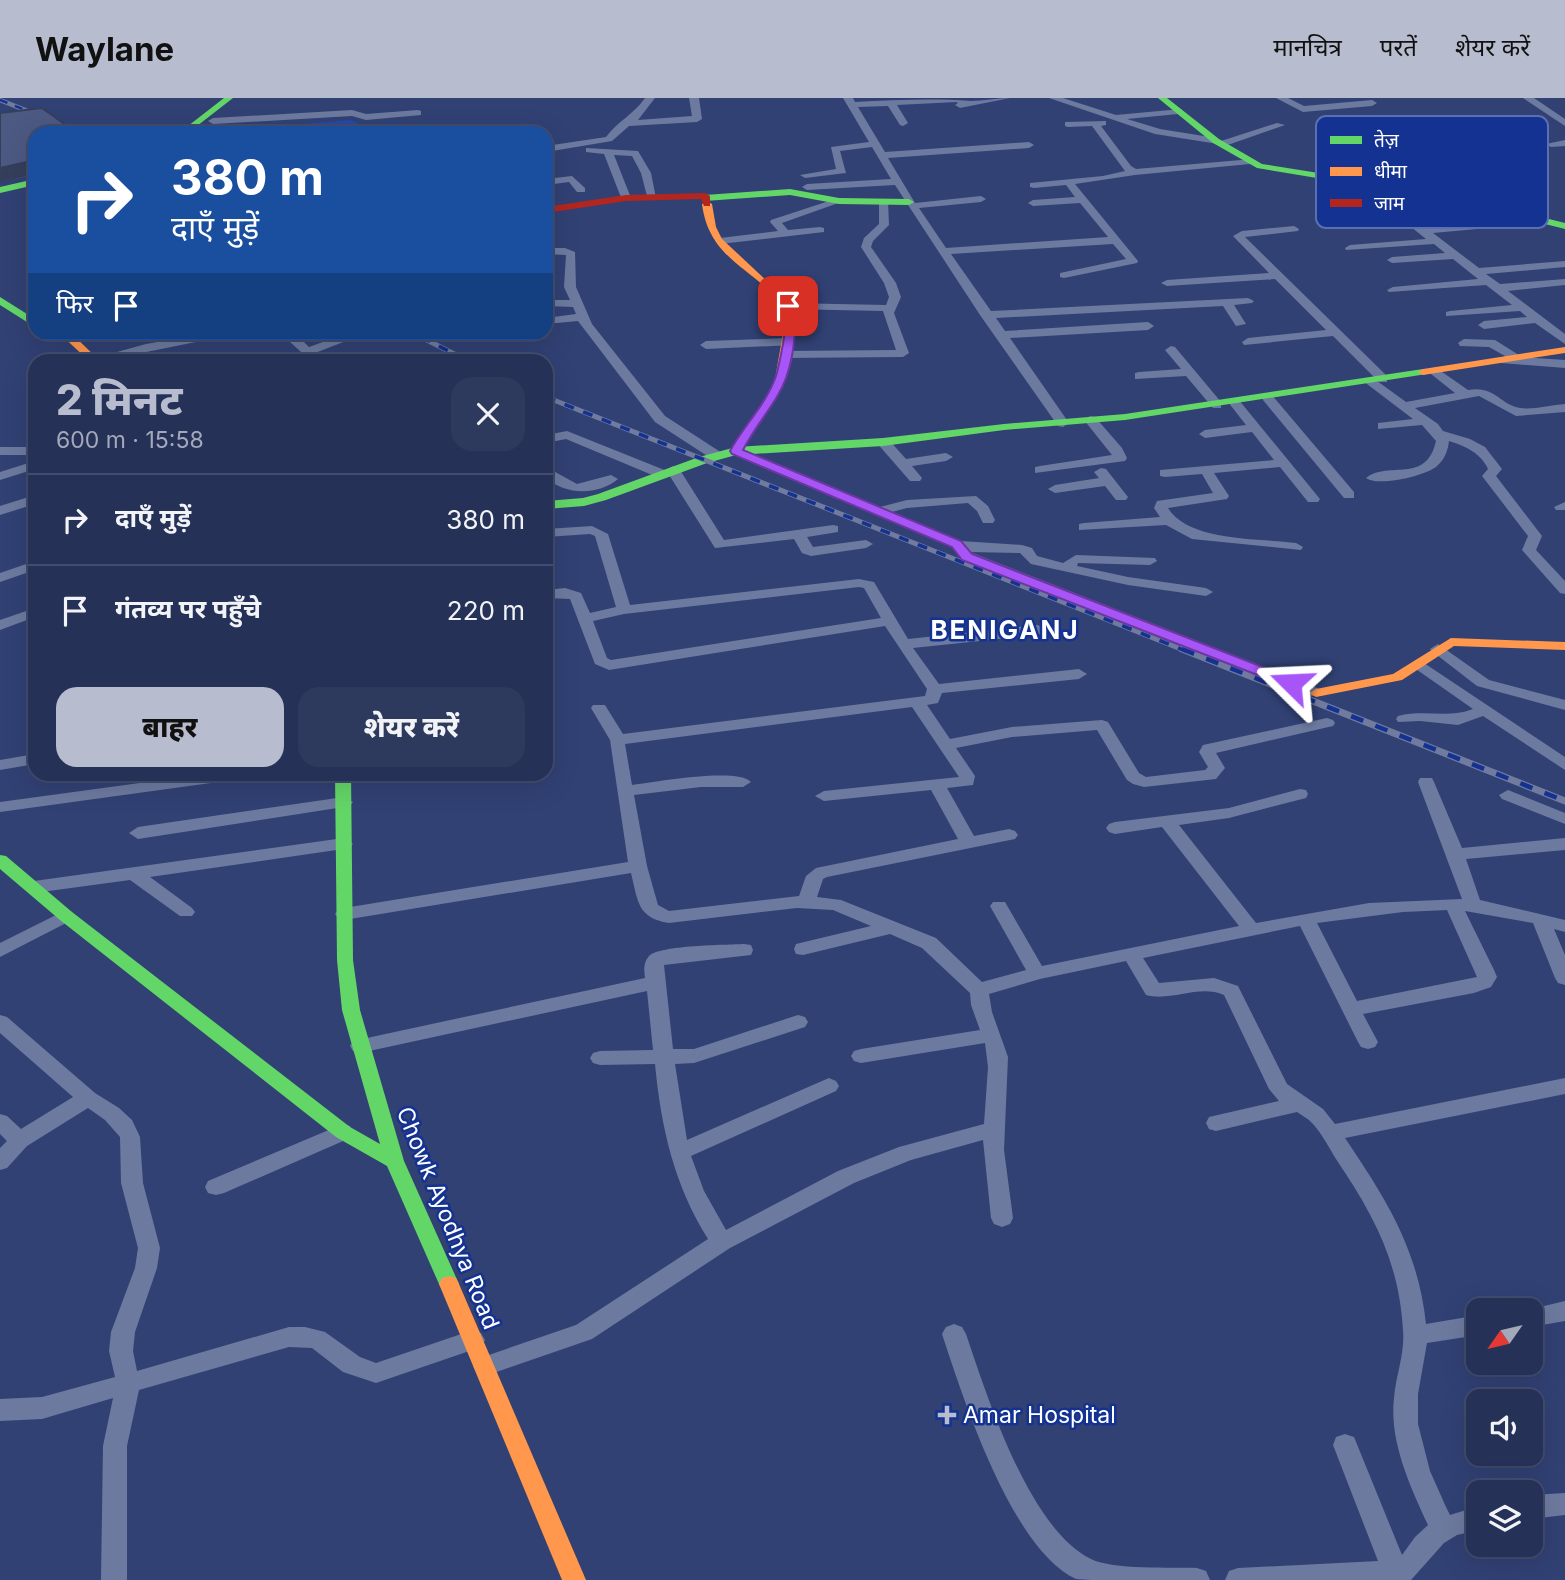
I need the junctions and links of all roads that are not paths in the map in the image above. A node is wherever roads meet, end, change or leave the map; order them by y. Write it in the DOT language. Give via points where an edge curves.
graph roads {
  1 [pos="233,98"];
  2 [pos="650,98"];
  3 [pos="694,98"];
  4 [pos="1005,98"];
  5 [pos="1054,98"];
  6 [pos="1162,98"];
  7 [pos="1281,98"];
  8 [pos="1528,98"];
  9 [pos="850,102"];
  10 [pos="891,103"];
  11 [pos="1372,103"];
  12 [pos="1554,106"];
  13 [pos="1543,107"];
  14 [pos="1178,111"];
  15 [pos="418,113"];
  16 [pos="1110,118"];
  17 [pos="214,121"];
  18 [pos="1564,121"];
  19 [pos="1122,122"];
  20 [pos="628,123"];
  21 [pos="902,123"];
  22 [pos="1094,123"];
  23 [pos="1068,124"];
  24 [pos="1280,125"];
  25 [pos="195,126"];
  26 [pos="206,126"];
  27 [pos="1219,142"];
  28 [pos="1565,143"];
  29 [pos="876,144"];
  30 [pos="1552,144"];
  31 [pos="576,145"];
  32 [pos="1028,145"];
  33 [pos="553,148"];
  34 [pos="608,151"];
  35 [pos="882,155"];
  36 [pos="1250,161"];
  37 [pos="1135,172"];
  38 [pos="805,174"];
  39 [pos="1316,176"];
  40 [pos="553,181"];
  41 [pos="898,182"];
  42 [pos="1069,183"];
  43 [pos="28,184"];
  44 [pos="1034,185"];
  45 [pos="807,187"];
  46 [pos="0,190"];
  47 [pos="582,190"];
  48 [pos="652,196"];
  49 [pos="626,198"];
  50 [pos="705,198"];
  51 [pos="981,198"];
  52 [pos="1084,200"];
  53 [pos="839,201"];
  54 [pos="883,201"];
  55 [pos="1033,203"];
  56 [pos="910,204"];
  57 [pos="553,209"];
  58 [pos="1419,228"];
  59 [pos="1455,228"];
  60 [pos="1294,229"];
  61 [pos="820,230"];
  62 [pos="1423,231"];
  63 [pos="786,233"];
  64 [pos="1118,240"];
  65 [pos="720,241"];
  66 [pos="1436,241"];
  67 [pos="1350,248"];
  68 [pos="553,251"];
  69 [pos="944,251"];
  70 [pos="1455,256"];
  71 [pos="1392,260"];
  72 [pos="1565,264"];
  73 [pos="1476,272"];
  74 [pos="1064,275"];
  75 [pos="1275,276"];
  76 [pos="1565,282"];
  77 [pos="1167,283"];
  78 [pos="1496,287"];
  79 [pos="0,289"];
  80 [pos="1393,290"];
  81 [pos="1405,299"];
  82 [pos="0,300"];
  83 [pos="1248,301"];
  84 [pos="1227,303"];
  85 [pos="553,305"];
  86 [pos="788,306"];
  87 [pos="28,307"];
  88 [pos="1522,307"];
  89 [pos="888,308"];
  90 [pos="578,311"];
  91 [pos="986,314"];
  92 [pos="1450,314"];
  93 [pos="28,319"];
  94 [pos="553,319"];
  95 [pos="1538,319"];
  96 [pos="1240,324"];
  97 [pos="1484,325"];
  98 [pos="1148,326"];
  99 [pos="1338,332"];
  100 [pos="1000,335"];
  101 [pos="55,340"];
  102 [pos="71,340"];
  103 [pos="192,340"];
  104 [pos="294,340"];
  105 [pos="346,340"];
  106 [pos="1565,340"];
  107 [pos="1248,342"];
  108 [pos="1464,343"];
  109 [pos="706,345"];
  110 [pos="787,348"];
  111 [pos="1171,350"];
  112 [pos="1565,350"];
  113 [pos="70,354"];
  114 [pos="87,354"];
  115 [pos="120,354"];
  116 [pos="311,354"];
  117 [pos="317,354"];
  118 [pos="1510,359"];
  119 [pos="1565,365"];
  120 [pos="1435,371"];
  121 [pos="1190,372"];
  122 [pos="1139,376"];
  123 [pos="1376,380"];
  124 [pos="1465,394"];
  125 [pos="1267,397"];
  126 [pos="1234,402"];
  127 [pos="1217,405"];
  128 [pos="1404,406"];
  129 [pos="1565,408"];
  130 [pos="1090,420"];
  131 [pos="1425,421"];
  132 [pos="1063,423"];
  133 [pos="1383,426"];
  134 [pos="1255,428"];
  135 [pos="1205,434"];
  136 [pos="1441,435"];
  137 [pos="553,438"];
  138 [pos="883,442"];
  139 [pos="0,451"];
  140 [pos="28,451"];
  141 [pos="736,451"];
  142 [pos="717,456"];
  143 [pos="946,457"];
  144 [pos="1093,463"];
  145 [pos="1284,463"];
  146 [pos="902,464"];
  147 [pos="28,467"];
  148 [pos="1040,470"];
  149 [pos="1206,470"];
  150 [pos="668,472"];
  151 [pos="1165,473"];
  152 [pos="0,476"];
  153 [pos="553,477"];
  154 [pos="915,478"];
  155 [pos="1373,478"];
  156 [pos="611,479"];
  157 [pos="1108,481"];
  158 [pos="1055,489"];
  159 [pos="1349,495"];
  160 [pos="1121,497"];
  161 [pos="1313,499"];
  162 [pos="28,501"];
  163 [pos="553,504"];
  164 [pos="0,511"];
  165 [pos="880,511"];
  166 [pos="988,520"];
  167 [pos="1169,521"];
  168 [pos="1084,527"];
  169 [pos="832,529"];
  170 [pos="553,533"];
  171 [pos="799,535"];
  172 [pos="866,544"];
  173 [pos="956,544"];
  174 [pos="1296,547"];
  175 [pos="1150,561"];
  176 [pos="28,567"];
  177 [pos="1070,569"];
  178 [pos="3,572"];
  179 [pos="1565,590"];
  180 [pos="1206,592"];
  181 [pos="553,594"];
  182 [pos="624,610"];
  183 [pos="28,615"];
  184 [pos="586,618"];
  185 [pos="891,621"];
  186 [pos="0,625"];
  187 [pos="1038,630"];
  188 [pos="903,644"];
  189 [pos="1565,646"];
  190 [pos="1438,649"];
  191 [pos="1418,664"];
  192 [pos="1079,674"];
  193 [pos="934,689"];
  194 [pos="1316,693"];
  195 [pos="917,704"];
  196 [pos="1565,705"];
  197 [pos="598,708"];
  198 [pos="1483,710"];
  199 [pos="1404,719"];
  200 [pos="1327,723"];
  201 [pos="618,740"];
  202 [pos="946,746"];
  203 [pos="28,760"];
  204 [pos="0,765"];
  205 [pos="1565,765"];
  206 [pos="159,781"];
  207 [pos="343,781"];
  208 [pos="743,782"];
  209 [pos="1426,782"];
  210 [pos="937,785"];
  211 [pos="625,791"];
  212 [pos="1300,794"];
  213 [pos="1508,795"];
  214 [pos="824,796"];
  215 [pos="344,802"];
  216 [pos="0,807"];
  217 [pos="1565,819"];
  218 [pos="1167,822"];
  219 [pos="1115,828"];
  220 [pos="138,833"];
  221 [pos="1009,835"];
  222 [pos="969,843"];
  223 [pos="344,844"];
  224 [pos="1565,844"];
  225 [pos="1455,854"];
  226 [pos="0,860"];
  227 [pos="638,866"];
  228 [pos="133,873"];
  229 [pos="34,887"];
  230 [pos="806,902"];
  231 [pos="1463,905"];
  232 [pos="999,906"];
  233 [pos="186,912"];
  234 [pos="344,914"];
  235 [pos="66,916"];
  236 [pos="1541,918"];
  237 [pos="1306,920"];
  238 [pos="893,926"];
  239 [pos="1565,926"];
  240 [pos="1252,930"];
  241 [pos="803,949"];
  242 [pos="744,950"];
  243 [pos="0,951"];
  244 [pos="1131,953"];
  245 [pos="1037,973"];
  246 [pos="1565,978"];
  247 [pos="656,982"];
  248 [pos="980,991"];
  249 [pos="1351,1009"];
  250 [pos="798,1022"];
  251 [pos="1,1023"];
  252 [pos="992,1035"];
  253 [pos="1368,1042"];
  254 [pos="360,1046"];
  255 [pos="861,1056"];
  256 [pos="600,1058"];
  257 [pos="666,1059"];
  258 [pos="829,1086"];
  259 [pos="1565,1086"];
  260 [pos="89,1098"];
  261 [pos="1296,1105"];
  262 [pos="0,1122"];
  263 [pos="1216,1123"];
  264 [pos="993,1129"];
  265 [pos="343,1132"];
  266 [pos="1330,1133"];
  267 [pos="20,1140"];
  268 [pos="681,1151"];
  269 [pos="394,1161"];
  270 [pos="0,1162"];
  271 [pos="216,1187"];
  272 [pos="1002,1218"];
  273 [pos="722,1242"];
  274 [pos="1565,1311"];
  275 [pos="1544,1315"];
  276 [pos="1466,1327"];
  277 [pos="954,1334"];
  278 [pos="1416,1335"];
  279 [pos="473,1340"];
  280 [pos="485,1366"];
  281 [pos="128,1385"];
  282 [pos="0,1410"];
  283 [pos="1345,1446"];
  284 [pos="1565,1503"];
  285 [pos="1543,1506"];
  286 [pos="1466,1522"];
  287 [pos="1444,1529"];
  288 [pos="1396,1573"];
  289 [pos="1336,1579"];
  290 [pos="114,1580"];
  291 [pos="574,1580"];
  292 [pos="1197,1580"];
  293 [pos="1238,1580"];
  1 -- 17 [label="main road" via="235,102"];
  1 -- 25 [label="main road"];
  2 -- 20 [label="street"];
  3 -- 20 [label="street" via="697,119"];
  4 -- 10 [label="street" via="923,108 915,101"];
  5 -- 16 [label="street"];
  6 -- 14 [label="main road"];
  7 -- 11 [label="street" via="1303,109"];
  8 -- 13 [label="street"];
  9 -- 10 [label="street"];
  9 -- 29 [label="street"];
  10 -- 21 [label="street"];
  12 -- 13 [label="street"];
  13 -- 18 [label="street"];
  14 -- 16 [label="street"];
  14 -- 27 [label="main road"];
  15 -- 17 [label="street"];
  16 -- 19 [label="street"];
  17 -- 26 [label="main road"];
  19 -- 22 [label="street"];
  19 -- 27 [label="street"];
  20 -- 31 [label="street" via="610,139"];
  22 -- 23 [label="street"];
  22 -- 37 [label="street" via="1127,168"];
  24 -- 27 [label="street"];
  27 -- 36 [label="main road"];
  28 -- 30 [label="street"];
  29 -- 35 [label="street"];
  29 -- 38 [label="street" via="834,149 842,171"];
  31 -- 33 [label="street"];
  31 -- 34 [label="street"];
  32 -- 35 [label="street"];
  34 -- 48 [label="street" via="638,155"];
  34 -- 49 [label="street"];
  35 -- 41 [label="street"];
  36 -- 37 [label="street"];
  36 -- 39 [label="main road"];
  37 -- 42 [label="street"];
  40 -- 47 [label="street" via="572,179"];
  41 -- 45 [label="street"];
  41 -- 56 [label="street"];
  42 -- 44 [label="street"];
  42 -- 52 [label="street"];
  43 -- 46 [label="main road"];
  48 -- 49 [label="main road"];
  48 -- 50 [label="main road"];
  49 -- 57 [label="main road"];
  50 -- 53 [label="main road" via="790,192"];
  50 -- 65 [label="main road" via="709,225"];
  51 -- 56 [label="street"];
  52 -- 55 [label="street"];
  52 -- 64 [label="street"];
  53 -- 54 [label="main road"];
  53 -- 63 [label="street" via="775,222"];
  54 -- 56 [label="main road"];
  54 -- 89 [label="street" via="884,225 866,247 893,290 895,302"];
  56 -- 69 [label="street"];
  58 -- 62 [label="street"];
  59 -- 62 [label="street"];
  60 -- 75 [label="street" via="1238,234"];
  61 -- 63 [label="street"];
  62 -- 66 [label="street"];
  63 -- 65 [label="street"];
  64 -- 69 [label="street"];
  64 -- 74 [label="street" via="1132,263"];
  65 -- 86 [label="main road"];
  66 -- 67 [label="street"];
  66 -- 70 [label="street"];
  68 -- 90 [label="street" via="570,254 570,287"];
  69 -- 91 [label="street"];
  70 -- 71 [label="street"];
  70 -- 73 [label="street"];
  72 -- 73 [label="street"];
  73 -- 78 [label="street"];
  75 -- 77 [label="street"];
  75 -- 99 [label="street"];
  76 -- 78 [label="street"];
  78 -- 80 [label="street"];
  78 -- 81 [label="street"];
  78 -- 88 [label="street"];
  79 -- 87 [label="main road"];
  82 -- 93 [label="main road"];
  83 -- 84 [label="street"];
  84 -- 91 [label="street"];
  84 -- 96 [label="street"];
  85 -- 90 [label="street"];
  86 -- 89 [label="street"];
  86 -- 110 [label="main road"];
  88 -- 92 [label="street"];
  88 -- 95 [label="street"];
  89 -- 110 [label="street" via="903,353"];
  90 -- 94 [label="street"];
  90 -- 142 [label="street" via="660,419"];
  91 -- 100 [label="street"];
  95 -- 97 [label="street"];
  95 -- 106 [label="street"];
  98 -- 100 [label="street"];
  99 -- 107 [label="street"];
  99 -- 123 [label="street"];
  100 -- 132 [label="street"];
  101 -- 113 [label="main road"];
  102 -- 114 [label="main road"];
  103 -- 115 [label="street"];
  104 -- 116 [label="street"];
  105 -- 117 [label="street"];
  108 -- 118 [label="street" via="1491,342"];
  109 -- 110 [label="street"];
  110 -- 141 [label="main road" via="775,392"];
  111 -- 121 [label="street"];
  112 -- 118 [label="main road"];
  118 -- 119 [label="street"];
  118 -- 120 [label="main road"];
  120 -- 123 [label="main road"];
  120 -- 124 [label="street"];
  121 -- 122 [label="street"];
  121 -- 127 [label="street"];
  123 -- 125 [label="main road"];
  123 -- 128 [label="street"];
  124 -- 128 [label="street"];
  124 -- 129 [label="street" via="1483,393 1516,412"];
  125 -- 126 [label="main road"];
  125 -- 159 [label="street"];
  126 -- 127 [label="main road"];
  126 -- 134 [label="street"];
  127 -- 130 [label="main road"];
  128 -- 131 [label="street"];
  130 -- 132 [label="main road"];
  130 -- 144 [label="street" via="1121,456"];
  131 -- 133 [label="street"];
  131 -- 136 [label="street"];
  132 -- 138 [label="main road"];
  134 -- 135 [label="street"];
  134 -- 145 [label="street"];
  136 -- 155 [label="street" via="1443,449 1433,465"];
  136 -- 179 [label="street" via="1466,442 1492,462 1495,469 1489,476 1535,536 1530,550"];
  137 -- 150 [label="street" via="567,435"];
  138 -- 141 [label="main road"];
  138 -- 146 [label="street"];
  139 -- 140 [label="street"];
  141 -- 142 [label="main road"];
  141 -- 165 [label="street"];
  142 -- 150 [label="main road"];
  143 -- 146 [label="street"];
  144 -- 148 [label="street"];
  144 -- 157 [label="street"];
  145 -- 149 [label="street"];
  145 -- 161 [label="street"];
  146 -- 154 [label="street"];
  147 -- 152 [label="street"];
  149 -- 151 [label="street"];
  149 -- 167 [label="street" via="1222,496 1162,504"];
  150 -- 163 [label="main road" via="593,499"];
  150 -- 171 [label="street" via="720,545"];
  153 -- 156 [label="street" via="574,489"];
  157 -- 158 [label="street"];
  157 -- 160 [label="street"];
  162 -- 164 [label="street"];
  165 -- 166 [label="street" via="971,499"];
  165 -- 173 [label="street"];
  167 -- 168 [label="street"];
  167 -- 174 [label="street" via="1185,533"];
  169 -- 171 [label="street"];
  170 -- 182 [label="street" via="592,530 601,534"];
  171 -- 172 [label="street" via="811,552"];
  173 -- 177 [label="street" via="1021,549 1031,559"];
  173 -- 194 [label="street" via="967,557"];
  175 -- 177 [label="street" via="1076,559 1070,562"];
  176 -- 178 [label="street"];
  177 -- 180 [label="street"];
  181 -- 184 [label="street" via="572,593"];
  182 -- 184 [label="street"];
  182 -- 185 [label="street" via="865,583"];
  183 -- 186 [label="street"];
  184 -- 185 [label="street" via="600,661 609,664"];
  185 -- 188 [label="street"];
  187 -- 188 [label="street"];
  188 -- 193 [label="street"];
  189 -- 190 [label="main road" via="1463,641"];
  190 -- 191 [label="main road"];
  190 -- 196 [label="street" via="1483,683"];
  191 -- 194 [label="main road" via="1396,677"];
  191 -- 198 [label="street"];
  192 -- 193 [label="street"];
  193 -- 195 [label="street" via="932,701"];
  195 -- 201 [label="street"];
  195 -- 202 [label="street"];
  197 -- 201 [label="street"];
  198 -- 199 [label="street" via="1458,720"];
  198 -- 205 [label="street"];
  200 -- 202 [label="street" via="1209,748 1217,768 1210,775 1144,782 1133,776 1102,725 1019,731"];
  201 -- 211 [label="street"];
  202 -- 210 [label="street" via="967,781"];
  203 -- 204 [label="street"];
  206 -- 216 [label="street"];
  207 -- 215 [label="main road, Chowk Ayodhya Road"];
  208 -- 211 [label="street"];
  209 -- 225 [label="street"];
  210 -- 214 [label="street"];
  210 -- 222 [label="street"];
  211 -- 227 [label="street"];
  212 -- 218 [label="street" via="1229,813"];
  213 -- 217 [label="street"];
  215 -- 220 [label="street"];
  215 -- 223 [label="main road, Chowk Ayodhya Road"];
  218 -- 219 [label="street"];
  218 -- 240 [label="street"];
  221 -- 222 [label="street"];
  222 -- 230 [label="street" via="822,872 815,876"];
  223 -- 228 [label="street"];
  223 -- 234 [label="main road, Chowk Ayodhya Road"];
  224 -- 225 [label="street"];
  225 -- 231 [label="street"];
  226 -- 229 [label="main road"];
  227 -- 230 [label="street" via="649,907 657,915"];
  227 -- 234 [label="street"];
  228 -- 229 [label="street"];
  228 -- 233 [label="street"];
  229 -- 235 [label="main road"];
  230 -- 238 [label="street" via="835,904"];
  231 -- 236 [label="street"];
  231 -- 237 [label="street" via="1347,912"];
  231 -- 249 [label="street" via="1485,970 1484,982"];
  232 -- 245 [label="street"];
  234 -- 254 [label="main road, Chowk Ayodhya Road" via="349,997"];
  235 -- 243 [label="street"];
  235 -- 265 [label="main road"];
  236 -- 239 [label="street"];
  236 -- 246 [label="street"];
  237 -- 240 [label="street"];
  237 -- 249 [label="street"];
  238 -- 241 [label="street"];
  238 -- 248 [label="street" via="929,943"];
  240 -- 244 [label="street"];
  242 -- 247 [label="street" via="663,957 653,968"];
  244 -- 245 [label="street"];
  244 -- 261 [label="street" via="1153,990 1214,985 1231,991 1279,1089"];
  245 -- 248 [label="street"];
  247 -- 254 [label="street"];
  247 -- 257 [label="street"];
  248 -- 252 [label="street" via="978,1000"];
  249 -- 253 [label="street"];
  250 -- 257 [label="street" via="713,1052"];
  251 -- 260 [label="street"];
  252 -- 255 [label="street"];
  252 -- 264 [label="street" via="1000,1074"];
  254 -- 269 [label="main road, Chowk Ayodhya Road"];
  256 -- 257 [label="street"];
  257 -- 268 [label="street"];
  258 -- 268 [label="street"];
  259 -- 266 [label="street"];
  260 -- 267 [label="street"];
  260 -- 281 [label="street" via="125,1126 130,1137 132,1183 149,1248 123,1332 121,1351"];
  261 -- 263 [label="street"];
  261 -- 266 [label="street" via="1314,1111"];
  262 -- 267 [label="street"];
  264 -- 272 [label="street"];
  264 -- 273 [label="street" via="906,1153 846,1177"];
  265 -- 269 [label="main road"];
  265 -- 271 [label="street"];
  266 -- 278 [label="street" via="1396,1241"];
  267 -- 270 [label="street"];
  268 -- 273 [label="street" via="692,1189"];
  269 -- 279 [label="main road, Chowk Ayodhya Road"];
  273 -- 280 [label="street" via="584,1332"];
  274 -- 275 [label="street"];
  276 -- 278 [label="street"];
  277 -- 292 [label="street" via="976,1403 999,1454 1034,1519 1062,1554 1086,1571 1107,1576"];
  278 -- 287 [label="street" via="1405,1421 1426,1494"];
  279 -- 280 [label="main road, Chowk Ayodhya Road"];
  279 -- 281 [label="street" via="376,1373 362,1371 320,1339 289,1337"];
  280 -- 291 [label="main road, Chowk Ayodhya Road"];
  281 -- 282 [label="street" via="42,1408"];
  281 -- 290 [label="street" via="115,1446"];
  283 -- 288 [label="street"];
  284 -- 285 [label="street"];
  286 -- 287 [label="street"];
  287 -- 288 [label="street" via="1432,1536 1412,1566"];
  288 -- 289 [label="street"];
  289 -- 293 [label="street"];
}
